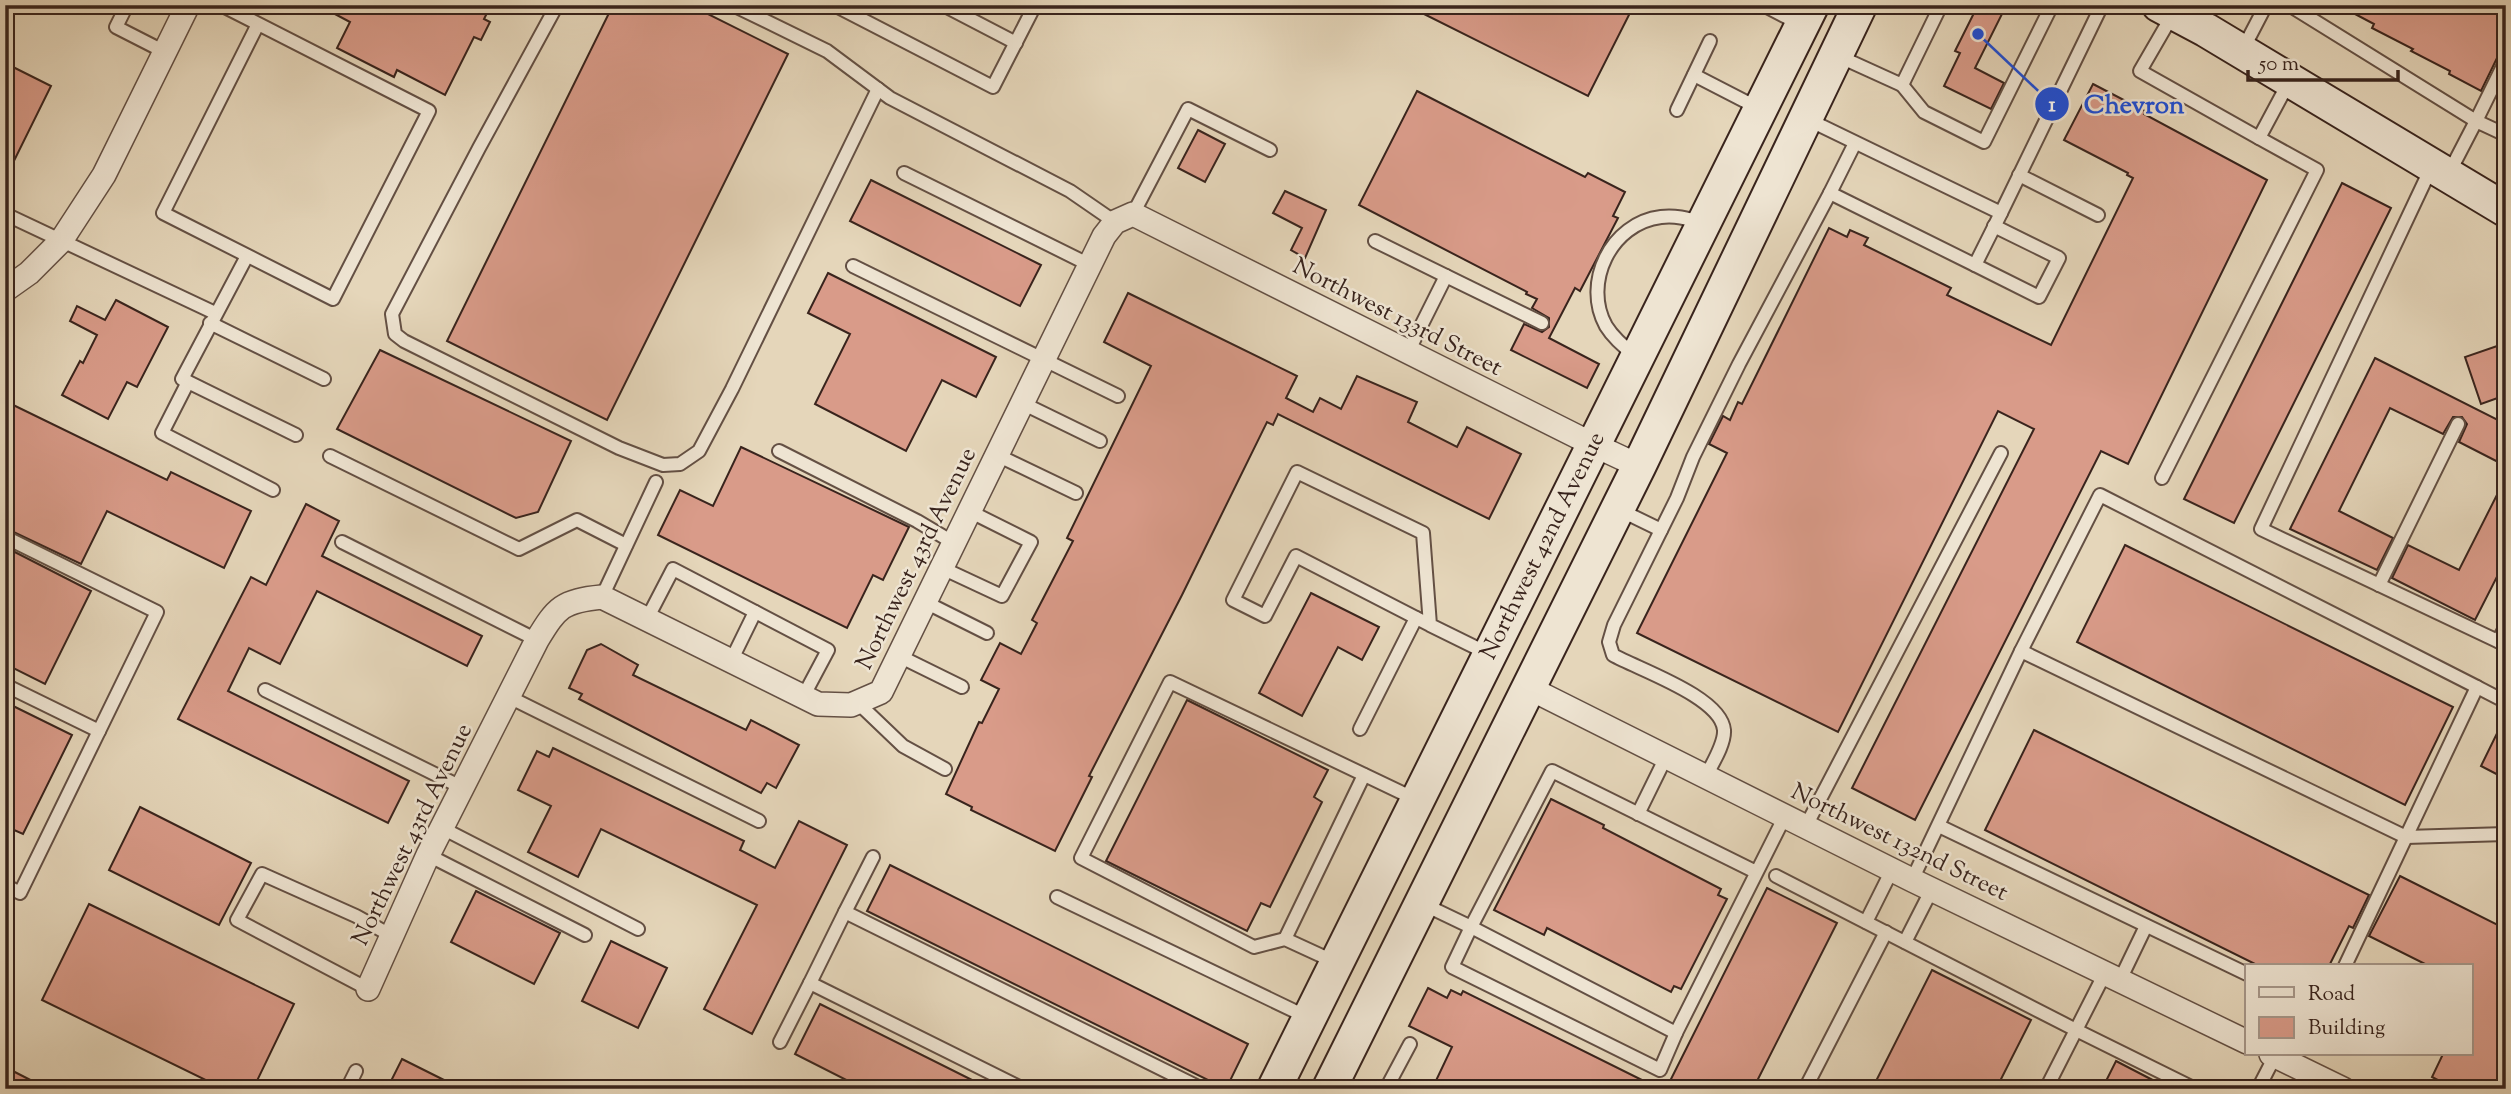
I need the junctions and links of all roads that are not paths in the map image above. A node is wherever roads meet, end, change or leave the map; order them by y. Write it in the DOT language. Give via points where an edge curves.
graph roads {
  1 [pos="127,5"];
  2 [pos="188,5"];
  3 [pos="221,5"];
  4 [pos="557,5"];
  5 [pos="733,5"];
  6 [pos="834,5"];
  7 [pos="943,5"];
  8 [pos="1035,5"];
  9 [pos="1763,5"];
  10 [pos="1860,5"];
  11 [pos="2052,5"];
  12 [pos="2102,5"];
  13 [pos="2266,5"];
  14 [pos="2289,5"];
  15 [pos="1939,6"];
  16 [pos="2166,9"];
  17 [pos="1808,10"];
  18 [pos="258,24"];
  19 [pos="1710,41"];
  20 [pos="1016,43"];
  21 [pos="2242,51"];
  22 [pos="165,52"];
  23 [pos="1836,54"];
  24 [pos="2506,60"];
  25 [pos="1694,75"];
  26 [pos="2290,80"];
  27 [pos="1902,85"];
  28 [pos="878,89"];
  29 [pos="1760,109"];
  30 [pos="1676,110"];
  31 [pos="1805,118"];
  32 [pos="2476,121"];
  33 [pos="2506,135"];
  34 [pos="2259,138"];
  35 [pos="1855,143"];
  36 [pos="1270,150"];
  37 [pos="2440,170"];
  38 [pos="904,173"];
  39 [pos="2019,175"];
  40 [pos="1830,193"];
  41 [pos="2506,210"];
  42 [pos="5,214"];
  43 [pos="2001,214"];
  44 [pos="2098,215"];
  45 [pos="1124,218"];
  46 [pos="1704,223"];
  47 [pos="1994,226"];
  48 [pos="61,241"];
  49 [pos="1375,241"];
  50 [pos="247,256"];
  51 [pos="1090,265"];
  52 [pos="1975,265"];
  53 [pos="853,266"];
  54 [pos="1446,276"];
  55 [pos="7,285"];
  56 [pos="213,318"];
  57 [pos="1542,323"];
  58 [pos="1408,352"];
  59 [pos="1638,357"];
  60 [pos="1043,360"];
  61 [pos="324,379"];
  62 [pos="188,382"];
  63 [pos="1118,396"];
  64 [pos="1022,403"];
  65 [pos="2458,424"];
  66 [pos="296,435"];
  67 [pos="1100,441"];
  68 [pos="1594,445"];
  69 [pos="779,451"];
  70 [pos="2001,453"];
  71 [pos="997,455"];
  72 [pos="330,456"];
  73 [pos="1639,466"];
  74 [pos="2162,478"];
  75 [pos="656,482"];
  76 [pos="273,490"];
  77 [pos="1076,493"];
  78 [pos="1618,508"];
  79 [pos="970,511"];
  80 [pos="1661,530"];
  81 [pos="5,537"];
  82 [pos="342,542"];
  83 [pos="954,543"];
  84 [pos="626,545"];
  85 [pos="942,568"];
  86 [pos="2379,585"];
  87 [pos="602,597"];
  88 [pos="925,602"];
  89 [pos="755,612"];
  90 [pos="1416,618"];
  91 [pos="647,619"];
  92 [pos="1430,625"];
  93 [pos="2506,626"];
  94 [pos="987,633"];
  95 [pos="537,640"];
  96 [pos="2502,643"];
  97 [pos="2021,651"];
  98 [pos="899,656"];
  99 [pos="1487,660"];
  100 [pos="731,661"];
  101 [pos="5,685"];
  102 [pos="962,687"];
  103 [pos="2477,687"];
  104 [pos="1529,688"];
  105 [pos="265,690"];
  106 [pos="509,697"];
  107 [pos="803,697"];
  108 [pos="857,702"];
  109 [pos="2506,702"];
  110 [pos="1360,729"];
  111 [pos="99,731"];
  112 [pos="1667,757"];
  113 [pos="945,769"];
  114 [pos="1364,775"];
  115 [pos="1706,776"];
  116 [pos="463,788"];
  117 [pos="1417,800"];
  118 [pos="1638,814"];
  119 [pos="759,821"];
  120 [pos="1795,821"];
  121 [pos="1939,826"];
  122 [pos="442,828"];
  123 [pos="2506,834"];
  124 [pos="2406,837"];
  125 [pos="428,855"];
  126 [pos="873,857"];
  127 [pos="1756,872"];
  128 [pos="1776,876"];
  129 [pos="1912,880"];
  130 [pos="5,885"];
  131 [pos="1057,897"];
  132 [pos="1422,903"];
  133 [pos="845,912"];
  134 [pos="1866,922"];
  135 [pos="2146,926"];
  136 [pos="1471,927"];
  137 [pos="638,929"];
  138 [pos="1886,932"];
  139 [pos="585,934"];
  140 [pos="391,936"];
  141 [pos="1285,939"];
  142 [pos="1905,942"];
  143 [pos="1337,962"];
  144 [pos="2346,964"];
  145 [pos="2245,973"];
  146 [pos="2112,977"];
  147 [pos="810,983"];
  148 [pos="368,989"];
  149 [pos="1309,1018"];
  150 [pos="2076,1030"];
  151 [pos="1676,1032"];
  152 [pos="2245,1041"];
  153 [pos="780,1042"];
  154 [pos="1410,1044"];
  155 [pos="2273,1056"];
  156 [pos="2278,1056"];
  157 [pos="2300,1060"];
  158 [pos="356,1071"];
  159 [pos="347,1089"];
  160 [pos="1023,1089"];
  161 [pos="1202,1089"];
  162 [pos="1274,1089"];
  163 [pos="1329,1089"];
  164 [pos="1386,1089"];
  165 [pos="1805,1089"];
  166 [pos="2046,1089"];
  167 [pos="2195,1089"];
  168 [pos="2258,1089"];
  169 [pos="2343,1089"];
  1 -- 22 [label="lane" via="116,27"];
  2 -- 22 [label="street"];
  3 -- 18 [label="lane"];
  4 -- 28 [label="lane" via="392,314 395,334 620,448 663,465 680,464 699,451"];
  5 -- 28 [label="lane" via="827,51"];
  6 -- 20 [label="lane" via="992,88"];
  7 -- 20 [label="lane"];
  8 -- 20 [label="lane"];
  9 -- 17 [label="lane"];
  10 -- 23 [label="main road, Northwest 42nd Avenue"];
  11 -- 27 [label="lane" via="1984,142 1924,112"];
  12 -- 39 [label="lane"];
  13 -- 21 [label="lane"];
  14 -- 32 [label="lane"];
  15 -- 27 [label="lane"];
  16 -- 21 [label="main road"];
  16 -- 34 [label="lane" via="2140,71"];
  17 -- 29 [label="main road, Northwest 42nd Avenue"];
  18 -- 50 [label="lane" via="163,213"];
  18 -- 50 [label="lane" via="429,111 333,299"];
  19 -- 25 [label="lane"];
  21 -- 26 [label="main road"];
  22 -- 48 [label="street" via="104,175"];
  23 -- 27 [label="lane"];
  23 -- 31 [label="main road, Northwest 42nd Avenue"];
  24 -- 32 [label="lane"];
  25 -- 29 [label="lane"];
  25 -- 30 [label="lane"];
  26 -- 34 [label="lane"];
  26 -- 37 [label="main road"];
  28 -- 45 [label="lane"];
  29 -- 46 [label="main road, Northwest 42nd Avenue"];
  31 -- 35 [label="lane"];
  31 -- 73 [label="main road, Northwest 42nd Avenue"];
  32 -- 33 [label="lane"];
  32 -- 37 [label="lane"];
  34 -- 74 [label="lane" via="2317,170"];
  35 -- 40 [label="lane"];
  35 -- 43 [label="lane"];
  36 -- 45 [label="lane" via="1188,109"];
  37 -- 41 [label="main road"];
  37 -- 86 [label="lane" via="2261,529"];
  38 -- 51 [label="lane"];
  39 -- 43 [label="lane"];
  39 -- 44 [label="lane"];
  40 -- 52 [label="lane"];
  40 -- 80 [label="lane" via="1739,364"];
  42 -- 48 [label="lane"];
  43 -- 47 [label="lane"];
  45 -- 51 [label="street, Northwest 43rd Avenue" via="1104,236"];
  45 -- 58 [label="street, Northwest 133rd Street"];
  46 -- 59 [label="main road, Northwest 42nd Avenue"];
  46 -- 59 [label="lane" via="1682,216 1658,217 1618,238 1605,257 1598,279 1598,303 1605,325"];
  47 -- 52 [label="lane"];
  47 -- 52 [label="lane" via="2059,258 2039,297"];
  48 -- 55 [label="street" via="29,273"];
  48 -- 56 [label="lane" via="123,268"];
  49 -- 54 [label="lane"];
  50 -- 56 [label="lane"];
  51 -- 60 [label="street, Northwest 43rd Avenue"];
  53 -- 60 [label="lane"];
  54 -- 57 [label="lane"];
  54 -- 58 [label="lane"];
  56 -- 61 [label="lane"];
  56 -- 62 [label="lane" via="182,379"];
  58 -- 68 [label="street, Northwest 133rd Street"];
  59 -- 68 [label="main road, Northwest 42nd Avenue"];
  60 -- 63 [label="lane"];
  60 -- 64 [label="street, Northwest 43rd Avenue"];
  62 -- 66 [label="lane"];
  62 -- 76 [label="lane" via="162,433"];
  64 -- 67 [label="lane"];
  64 -- 71 [label="street, Northwest 43rd Avenue"];
  65 -- 86 [label="lane"];
  68 -- 73 [label="street, Northwest 133rd Street"];
  68 -- 99 [label="main road, Northwest 42nd Avenue"];
  69 -- 83 [label="lane"];
  70 -- 120 [label="lane"];
  71 -- 77 [label="lane"];
  71 -- 79 [label="street, Northwest 43rd Avenue"];
  72 -- 84 [label="lane" via="519,550 577,520"];
  73 -- 78 [label="main road, Northwest 42nd Avenue"];
  75 -- 84 [label="lane"];
  78 -- 80 [label="lane"];
  78 -- 104 [label="main road, Northwest 42nd Avenue"];
  79 -- 83 [label="street, Northwest 43rd Avenue"];
  79 -- 85 [label="lane" via="1031,542 1002,596"];
  80 -- 115 [label="lane" via="1609,642 1613,654 1704,701 1720,717 1724,732"];
  81 -- 111 [label="lane" via="158,612"];
  82 -- 95 [label="lane"];
  83 -- 85 [label="street, Northwest 43rd Avenue"];
  84 -- 87 [label="lane"];
  85 -- 88 [label="street, Northwest 43rd Avenue"];
  86 -- 96 [label="lane"];
  87 -- 91 [label="street, Northwest 43rd Avenue"];
  87 -- 95 [label="street, Northwest 43rd Avenue" via="575,600 553,613"];
  88 -- 94 [label="lane"];
  88 -- 98 [label="street, Northwest 43rd Avenue"];
  89 -- 91 [label="lane" via="673,569"];
  89 -- 100 [label="lane"];
  89 -- 107 [label="lane" via="828,650"];
  90 -- 92 [label="lane"];
  90 -- 92 [label="lane" via="1296,556 1265,616 1233,600 1297,472 1423,533"];
  90 -- 110 [label="lane"];
  91 -- 100 [label="street, Northwest 43rd Avenue"];
  92 -- 99 [label="lane"];
  93 -- 96 [label="lane"];
  95 -- 106 [label="street, Northwest 43rd Avenue"];
  97 -- 103 [label="lane" via="2100,495"];
  97 -- 121 [label="lane"];
  97 -- 124 [label="lane"];
  98 -- 102 [label="lane"];
  98 -- 108 [label="street, Northwest 43rd Avenue" via="881,692"];
  99 -- 104 [label="main road"];
  99 -- 117 [label="main road, Northwest 42nd Avenue"];
  100 -- 107 [label="street, Northwest 43rd Avenue"];
  101 -- 111 [label="lane"];
  103 -- 109 [label="lane"];
  103 -- 124 [label="lane"];
  104 -- 112 [label="street, Northwest 132nd Street"];
  104 -- 132 [label="main road, Northwest 42nd Avenue"];
  105 -- 116 [label="lane"];
  106 -- 116 [label="street, Northwest 43rd Avenue"];
  106 -- 119 [label="lane"];
  107 -- 108 [label="street, Northwest 43rd Avenue" via="817,704"];
  108 -- 113 [label="lane" via="903,746"];
  111 -- 130 [label="lane" via="20,893"];
  112 -- 115 [label="street, Northwest 132nd Street"];
  112 -- 118 [label="lane"];
  114 -- 117 [label="lane"];
  114 -- 141 [label="lane"];
  114 -- 141 [label="lane" via="1170,682 1082,858 1254,947"];
  115 -- 120 [label="street, Northwest 132nd Street"];
  116 -- 122 [label="street, Northwest 43rd Avenue"];
  117 -- 143 [label="main road, Northwest 42nd Avenue"];
  118 -- 127 [label="lane"];
  118 -- 136 [label="lane" via="1552,771"];
  120 -- 127 [label="lane"];
  120 -- 129 [label="street, Northwest 132nd Street"];
  121 -- 129 [label="lane"];
  121 -- 135 [label="lane"];
  122 -- 125 [label="street, Northwest 43rd Avenue"];
  122 -- 137 [label="lane"];
  123 -- 124 [label="lane"];
  124 -- 144 [label="lane"];
  125 -- 139 [label="lane"];
  125 -- 140 [label="street, Northwest 43rd Avenue"];
  126 -- 133 [label="lane"];
  127 -- 151 [label="lane"];
  128 -- 134 [label="lane"];
  129 -- 134 [label="lane"];
  129 -- 142 [label="lane"];
  129 -- 146 [label="street, Northwest 132nd Street"];
  131 -- 149 [label="lane"];
  132 -- 136 [label="lane"];
  132 -- 163 [label="main road, Northwest 42nd Avenue"];
  133 -- 147 [label="lane"];
  133 -- 161 [label="lane"];
  134 -- 138 [label="lane"];
  135 -- 145 [label="lane"];
  135 -- 146 [label="lane"];
  136 -- 151 [label="lane"];
  136 -- 151 [label="lane" via="1452,967 1660,1070"];
  138 -- 142 [label="lane"];
  138 -- 165 [label="lane"];
  140 -- 148 [label="street, Northwest 43rd Avenue"];
  140 -- 148 [label="lane" via="262,874 237,920"];
  141 -- 143 [label="lane"];
  142 -- 150 [label="lane"];
  143 -- 149 [label="main road, Northwest 42nd Avenue"];
  146 -- 150 [label="lane"];
  146 -- 152 [label="street, Northwest 132nd Street"];
  147 -- 153 [label="lane"];
  147 -- 160 [label="lane"];
  149 -- 162 [label="main road, Northwest 42nd Avenue"];
  150 -- 166 [label="lane"];
  150 -- 167 [label="lane"];
  154 -- 164 [label="lane"];
  155 -- 168 [label="lane"];
  156 -- 157 [label="street"];
  157 -- 169 [label="street"];
  158 -- 159 [label="lane"];
}
